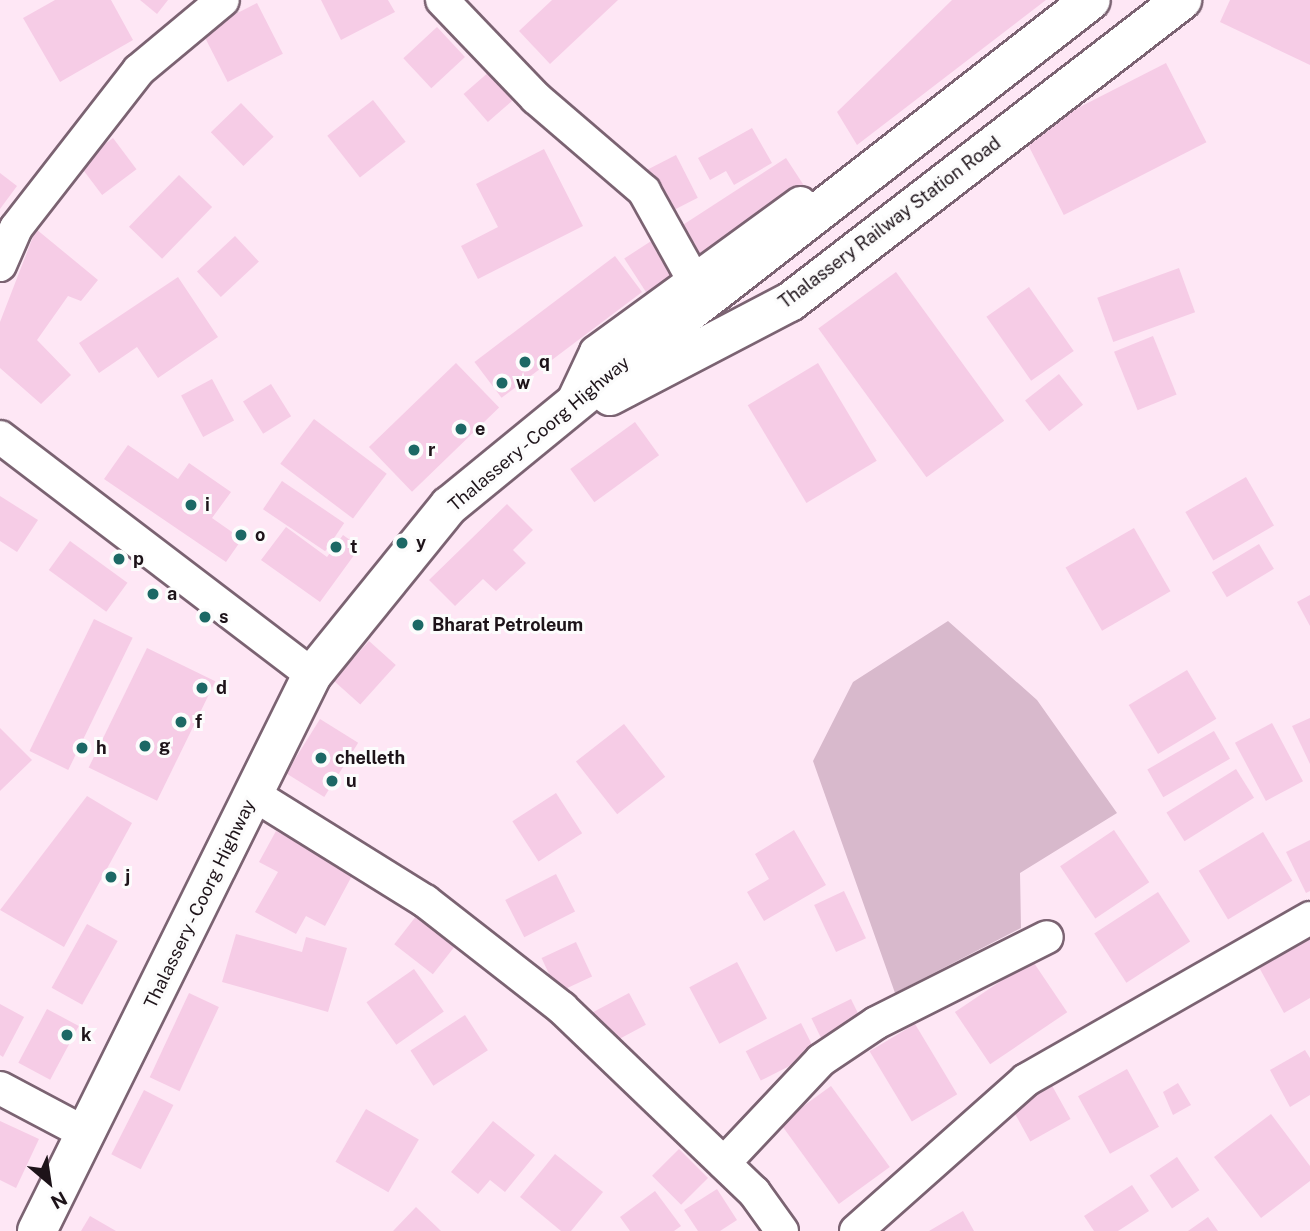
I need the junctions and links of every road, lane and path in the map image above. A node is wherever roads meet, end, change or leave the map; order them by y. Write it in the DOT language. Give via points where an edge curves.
graph roads {
  1 [pos="223,0"];
  2 [pos="442,0"];
  3 [pos="1065,0"];
  4 [pos="1091,0"];
  5 [pos="1182,0"];
  6 [pos="0,265"];
  7 [pos="694,281"];
  8 [pos="570,408"];
  9 [pos="540,433"];
  10 [pos="0,437"];
  11 [pos="312,675"];
  12 [pos="253,794"];
  13 [pos="1310,918"];
  14 [pos="1047,937"];
  15 [pos="0,1088"];
  16 [pos="87,1134"];
  17 [pos="724,1163"];
  18 [pos="37,1231"];
  19 [pos="782,1231"];
  20 [pos="856,1231"];
  1 -- 6 [label="street" via="139,70 16,228"];
  2 -- 7 [label="street" via="536,97 644,191"];
  3 -- 7 [label="street"];
  4 -- 8 [label="main road, Thalassery - Coorg Highway"];
  5 -- 9 [label="main road, Thalassery Railway Station Road" via="790,302"];
  7 -- 8 [label="street" via="596,352"];
  8 -- 9 [label="main road, Thalassery - Coorg Highway"];
  9 -- 11 [label="main road, Thalassery - Coorg Highway" via="449,506"];
  10 -- 11 [label="street"];
  11 -- 12 [label="main road, Thalassery - Coorg Highway"];
  12 -- 16 [label="main road, Thalassery - Coorg Highway"];
  12 -- 17 [label="street" via="425,901 562,1008"];
  13 -- 20 [label="street" via="1026,1080"];
  14 -- 17 [label="street" via="876,1023 821,1060"];
  15 -- 16 [label="street"];
  16 -- 18 [label="main road, Thalassery - Coorg Highway"];
  17 -- 19 [label="street" via="754,1192"];
}
